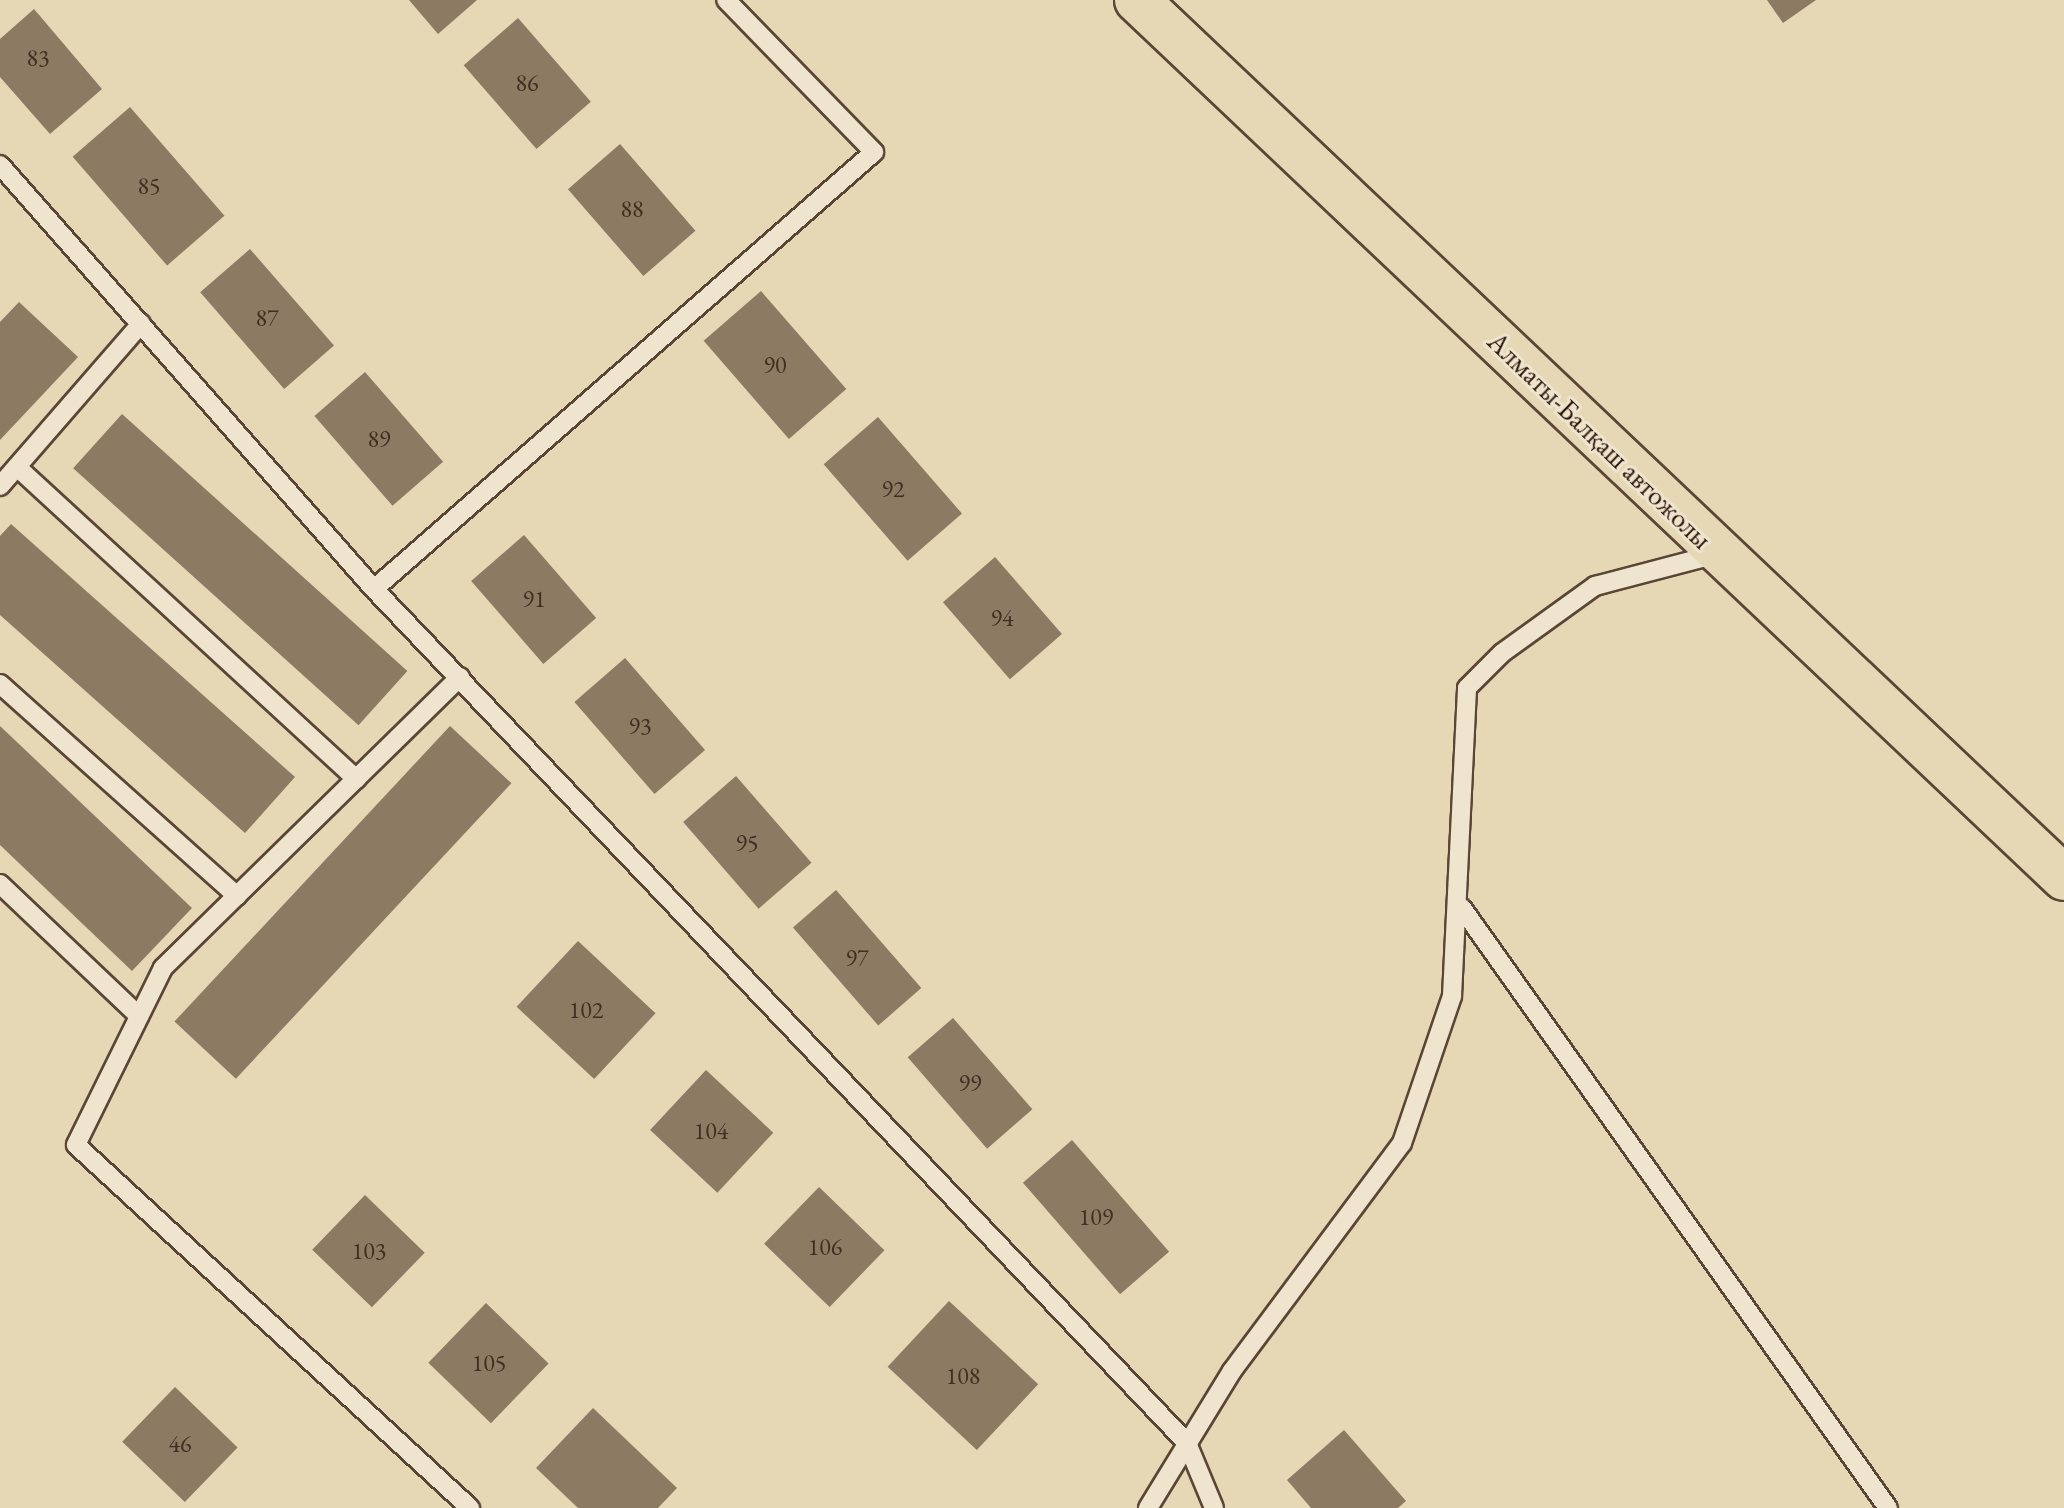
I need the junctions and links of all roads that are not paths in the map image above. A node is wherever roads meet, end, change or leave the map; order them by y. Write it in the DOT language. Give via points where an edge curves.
graph roads {
  1 [pos="726,0"];
  2 [pos="1137,0"];
  3 [pos="0,165"];
  4 [pos="141,324"];
  5 [pos="17,467"];
  6 [pos="0,486"];
  7 [pos="1719,553"];
  8 [pos="374,589"];
  9 [pos="460,677"];
  10 [pos="0,684"];
  11 [pos="356,779"];
  12 [pos="2064,878"];
  13 [pos="0,884"];
  14 [pos="237,896"];
  15 [pos="1462,908"];
  16 [pos="139,1016"];
  17 [pos="1187,1443"];
  18 [pos="470,1508"];
  19 [pos="1148,1508"];
  20 [pos="1214,1508"];
  21 [pos="1888,1508"];
  1 -- 8 [label="lane" via="874,152"];
  2 -- 7 [label="main road, Алматы-Балқаш автожолы"];
  3 -- 4 [label="lane"];
  4 -- 5 [label="lane"];
  4 -- 8 [label="lane"];
  5 -- 6 [label="lane"];
  5 -- 11 [label="lane"];
  7 -- 12 [label="main road, Алматы-Балқаш автожолы"];
  7 -- 15 [label="lane" via="1595,586 1502,653 1467,688"];
  8 -- 9 [label="lane"];
  9 -- 11 [label="lane"];
  9 -- 17 [label="lane"];
  10 -- 14 [label="lane"];
  11 -- 14 [label="lane"];
  13 -- 16 [label="lane"];
  14 -- 16 [label="lane" via="163,968"];
  15 -- 17 [label="lane" via="1452,996 1402,1143"];
  15 -- 21 [label="lane"];
  16 -- 18 [label="lane" via="76,1145"];
  17 -- 19 [label="lane"];
  17 -- 20 [label="lane"];
}
